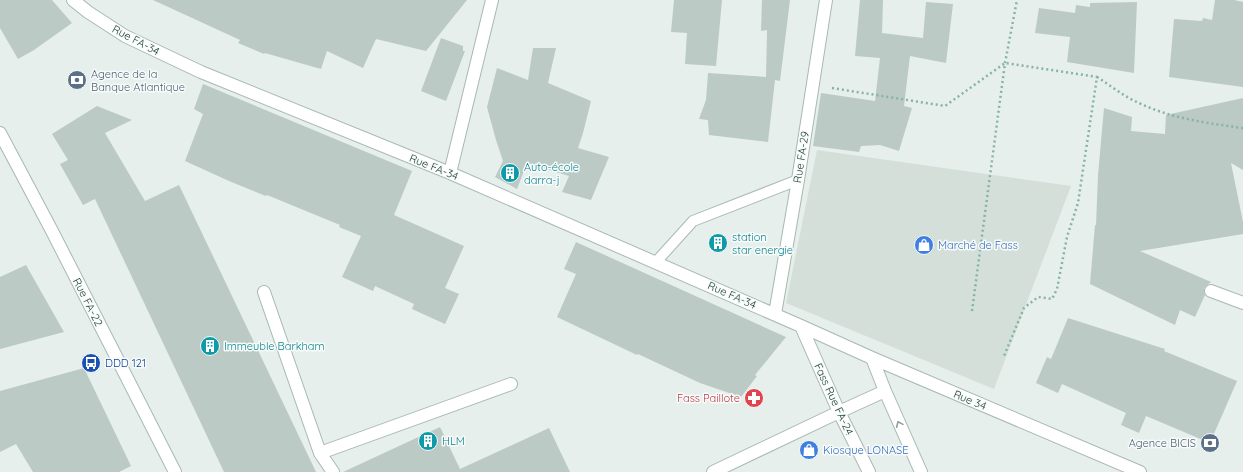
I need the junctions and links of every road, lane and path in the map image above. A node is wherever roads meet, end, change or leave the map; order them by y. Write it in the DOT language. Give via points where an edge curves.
graph roads {
  1 [pos="73,0"];
  2 [pos="492,0"];
  3 [pos="826,0"];
  4 [pos="1017,0"];
  5 [pos="1005,62"];
  6 [pos="1097,77"];
  7 [pos="812,85"];
  8 [pos="1243,127"];
  9 [pos="0,133"];
  10 [pos="450,173"];
  11 [pos="798,180"];
  12 [pos="656,262"];
  13 [pos="1211,291"];
  14 [pos="264,292"];
  15 [pos="1243,303"];
  16 [pos="972,311"];
  17 [pos="775,314"];
  18 [pos="801,326"];
  19 [pos="1004,356"];
  20 [pos="872,358"];
  21 [pos="511,384"];
  22 [pos="885,391"];
  23 [pos="839,412"];
  24 [pos="320,453"];
  25 [pos="175,472"];
  26 [pos="333,472"];
  27 [pos="713,472"];
  28 [pos="869,472"];
  29 [pos="921,472"];
  30 [pos="1140,472"];
  1 -- 10 [label="street, Rue FA-34" via="125,36 201,72"];
  2 -- 10 [label="street"];
  3 -- 7 [label="street, Rue FA-29"];
  4 -- 5 [label="path"];
  5 -- 6 [label="path"];
  5 -- 7 [label="path" via="945,106"];
  5 -- 16 [label="path"];
  6 -- 8 [label="path" via="1136,102 1168,114"];
  6 -- 19 [label="path" via="1078,203 1067,237 1057,289 1052,299 1038,297 1024,308"];
  7 -- 11 [label="street, Rue FA-29"];
  9 -- 25 [label="street, Rue FA-22"];
  10 -- 12 [label="street, Rue FA-34"];
  11 -- 12 [label="lane" via="693,221"];
  11 -- 17 [label="street, Rue FA-29"];
  12 -- 17 [label="street, Rue FA-34"];
  13 -- 15 [label="street"];
  14 -- 24 [label="street"];
  17 -- 18 [label="street, Rue FA-34"];
  18 -- 20 [label="street, Rue 34"];
  18 -- 23 [label="street, Fass Rue FA-24"];
  20 -- 22 [label="street"];
  20 -- 30 [label="street, Rue 34"];
  21 -- 24 [label="street"];
  22 -- 23 [label="street"];
  29 -- 22 [label="street, one-way"];
  23 -- 27 [label="street"];
  23 -- 28 [label="street, Fass Rue FA-24"];
  24 -- 26 [label="street"];
}
